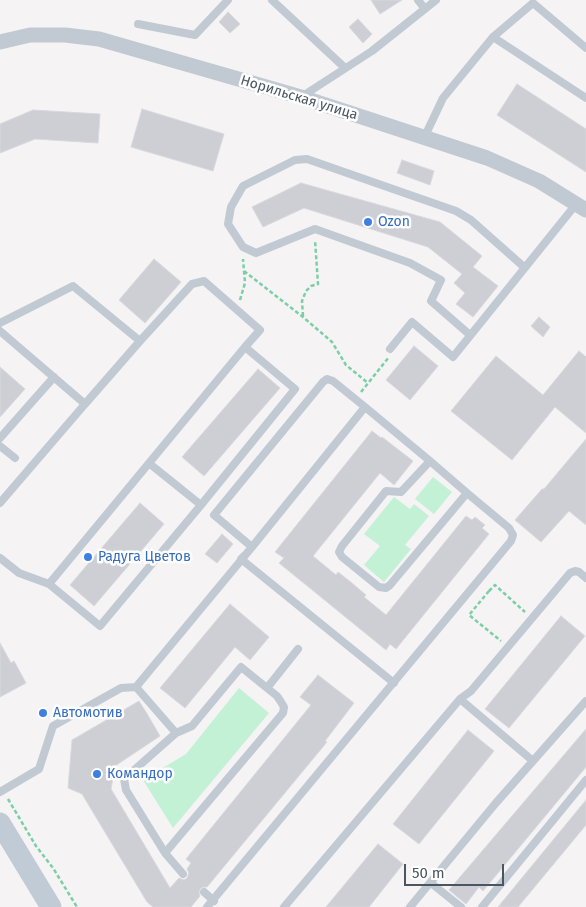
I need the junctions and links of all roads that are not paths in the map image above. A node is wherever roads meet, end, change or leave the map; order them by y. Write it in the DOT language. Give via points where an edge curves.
graph roads {
  1 [pos="228,0"];
  2 [pos="272,0"];
  3 [pos="418,0"];
  4 [pos="436,0"];
  5 [pos="425,9"];
  6 [pos="138,24"];
  7 [pos="493,37"];
  8 [pos="0,42"];
  9 [pos="586,48"];
  10 [pos="344,67"];
  11 [pos="301,97"];
  12 [pos="586,98"];
  13 [pos="424,138"];
  14 [pos="582,206"];
  15 [pos="524,267"];
  16 [pos="0,323"];
  17 [pos="0,330"];
  18 [pos="470,335"];
  19 [pos="140,341"];
  20 [pos="246,347"];
  21 [pos="390,349"];
  22 [pos="54,377"];
  23 [pos="85,404"];
  24 [pos="365,407"];
  25 [pos="0,438"];
  26 [pos="0,446"];
  27 [pos="14,458"];
  28 [pos="430,461"];
  29 [pos="150,464"];
  30 [pos="467,493"];
  31 [pos="0,503"];
  32 [pos="201,505"];
  33 [pos="252,547"];
  34 [pos="0,558"];
  35 [pos="241,559"];
  36 [pos="586,578"];
  37 [pos="48,584"];
  38 [pos="298,649"];
  39 [pos="394,683"];
  40 [pos="136,687"];
  41 [pos="267,688"];
  42 [pos="460,699"];
  43 [pos="586,701"];
  44 [pos="176,733"];
  45 [pos="533,761"];
  46 [pos="586,780"];
  47 [pos="2,791"];
  48 [pos="0,823"];
  49 [pos="165,853"];
  50 [pos="183,874"];
  51 [pos="430,883"];
  52 [pos="204,892"];
  53 [pos="214,901"];
  54 [pos="51,907"];
  55 [pos="207,907"];
  56 [pos="284,907"];
  57 [pos="410,907"];
  58 [pos="461,907"];
  59 [pos="482,907"];
  1 -- 6 [label="lane" via="195,34"];
  2 -- 10 [label="lane"];
  3 -- 5 [label="lane"];
  4 -- 5 [label="lane"];
  5 -- 10 [label="lane" via="372,51"];
  7 -- 9 [label="lane" via="533,3"];
  7 -- 12 [label="lane"];
  7 -- 13 [label="lane" via="442,98"];
  8 -- 11 [label="street, Норильская улица" via="30,35 99,39"];
  10 -- 11 [label="lane"];
  11 -- 13 [label="street, Норильская улица"];
  13 -- 14 [label="street, Норильская улица" via="487,158 539,181"];
  14 -- 15 [label="lane"];
  15 -- 18 [label="lane"];
  15 -- 18 [label="lane" via="471,220 456,211 307,159 296,160 243,186 231,207 228,224 243,247 256,253 315,229 410,263 441,280 431,301"];
  16 -- 19 [label="lane" via="73,286"];
  17 -- 22 [label="lane"];
  18 -- 21 [label="lane" via="453,357 412,322"];
  19 -- 20 [label="lane" via="192,284 204,281 260,330"];
  19 -- 23 [label="lane"];
  20 -- 29 [label="lane"];
  20 -- 32 [label="lane" via="295,389"];
  22 -- 23 [label="lane"];
  22 -- 25 [label="lane"];
  23 -- 31 [label="lane"];
  24 -- 28 [label="lane"];
  24 -- 33 [label="lane"];
  24 -- 33 [label="lane" via="333,380 327,379 214,515"];
  26 -- 27 [label="lane"];
  28 -- 30 [label="lane"];
  28 -- 30 [label="lane" via="402,492 386,491 382,494 342,546 339,552 342,556 379,587 386,588"];
  29 -- 32 [label="lane"];
  29 -- 37 [label="lane"];
  30 -- 39 [label="lane" via="508,528 513,535 511,541"];
  32 -- 37 [label="lane" via="100,626"];
  33 -- 35 [label="lane"];
  34 -- 37 [label="lane" via="19,574"];
  35 -- 39 [label="lane"];
  35 -- 40 [label="lane"];
  36 -- 42 [label="lane" via="580,572 570,573 472,691"];
  38 -- 41 [label="lane"];
  39 -- 53 [label="lane"];
  40 -- 44 [label="lane"];
  40 -- 47 [label="lane" via="121,688 53,726 39,769"];
  41 -- 44 [label="lane" via="241,667 192,726"];
  41 -- 49 [label="lane" via="281,702 283,713"];
  42 -- 45 [label="lane"];
  42 -- 56 [label="lane"];
  43 -- 45 [label="lane"];
  44 -- 49 [label="lane" via="124,779 126,790"];
  45 -- 51 [label="lane"];
  46 -- 59 [label="lane"];
  48 -- 54 [label="main road"];
  49 -- 50 [label="lane"];
  51 -- 57 [label="lane"];
  51 -- 58 [label="lane"];
  52 -- 53 [label="lane"];
  53 -- 55 [label="lane"];
}
